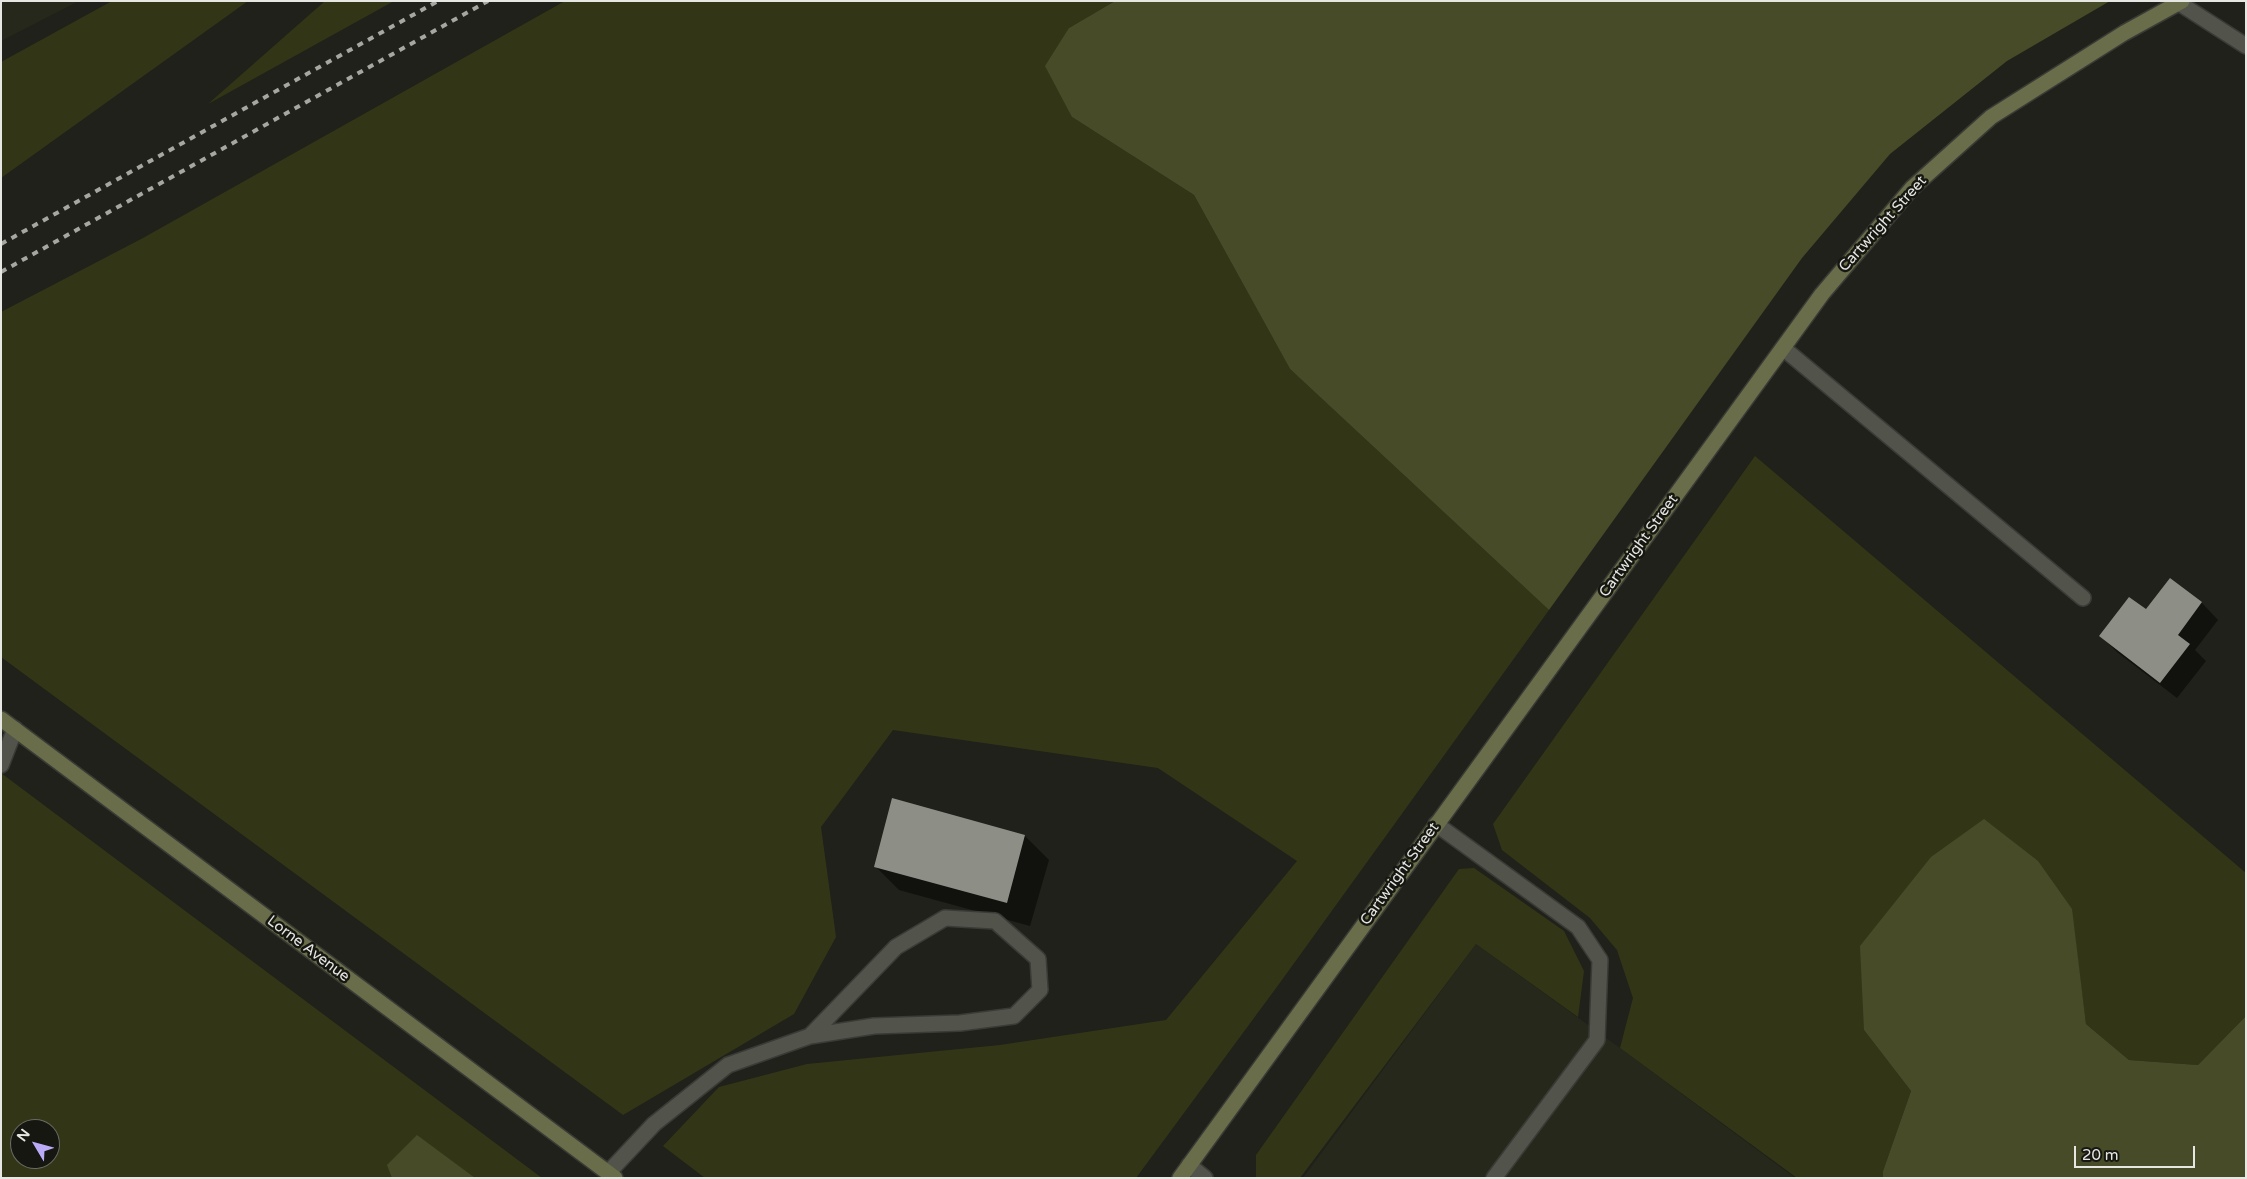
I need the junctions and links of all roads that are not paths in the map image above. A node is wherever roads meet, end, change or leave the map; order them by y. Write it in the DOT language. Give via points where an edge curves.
graph roads {
  1 [pos="2181,2"];
  2 [pos="2246,46"];
  3 [pos="1783,348"];
  4 [pos="2083,598"];
  5 [pos="1,719"];
  6 [pos="15,729"];
  7 [pos="1,765"];
  8 [pos="1436,824"];
  9 [pos="810,1036"];
  10 [pos="1189,1165"];
  11 [pos="612,1175"];
  12 [pos="1180,1178"];
  13 [pos="1205,1178"];
  14 [pos="1494,1178"];
  1 -- 2 [label="lane"];
  1 -- 3 [label="street, Cartwright Street" via="2124,33 1991,117 1912,188 1822,294"];
  3 -- 4 [label="lane"];
  3 -- 8 [label="street, Cartwright Street"];
  5 -- 6 [label="street, Lorne Avenue"];
  6 -- 7 [label="lane"];
  6 -- 11 [label="street, Lorne Avenue"];
  8 -- 10 [label="street, Cartwright Street"];
  8 -- 14 [label="lane" via="1578,927 1600,960 1597,1040"];
  9 -- 9 [label="lane" via="874,1026 1014,1016 1040,990 1038,959 996,921 945,918 896,947"];
  9 -- 11 [label="lane" via="728,1065 654,1124"];
  10 -- 12 [label="street, Cartwright Street"];
  10 -- 13 [label="lane"];
}
